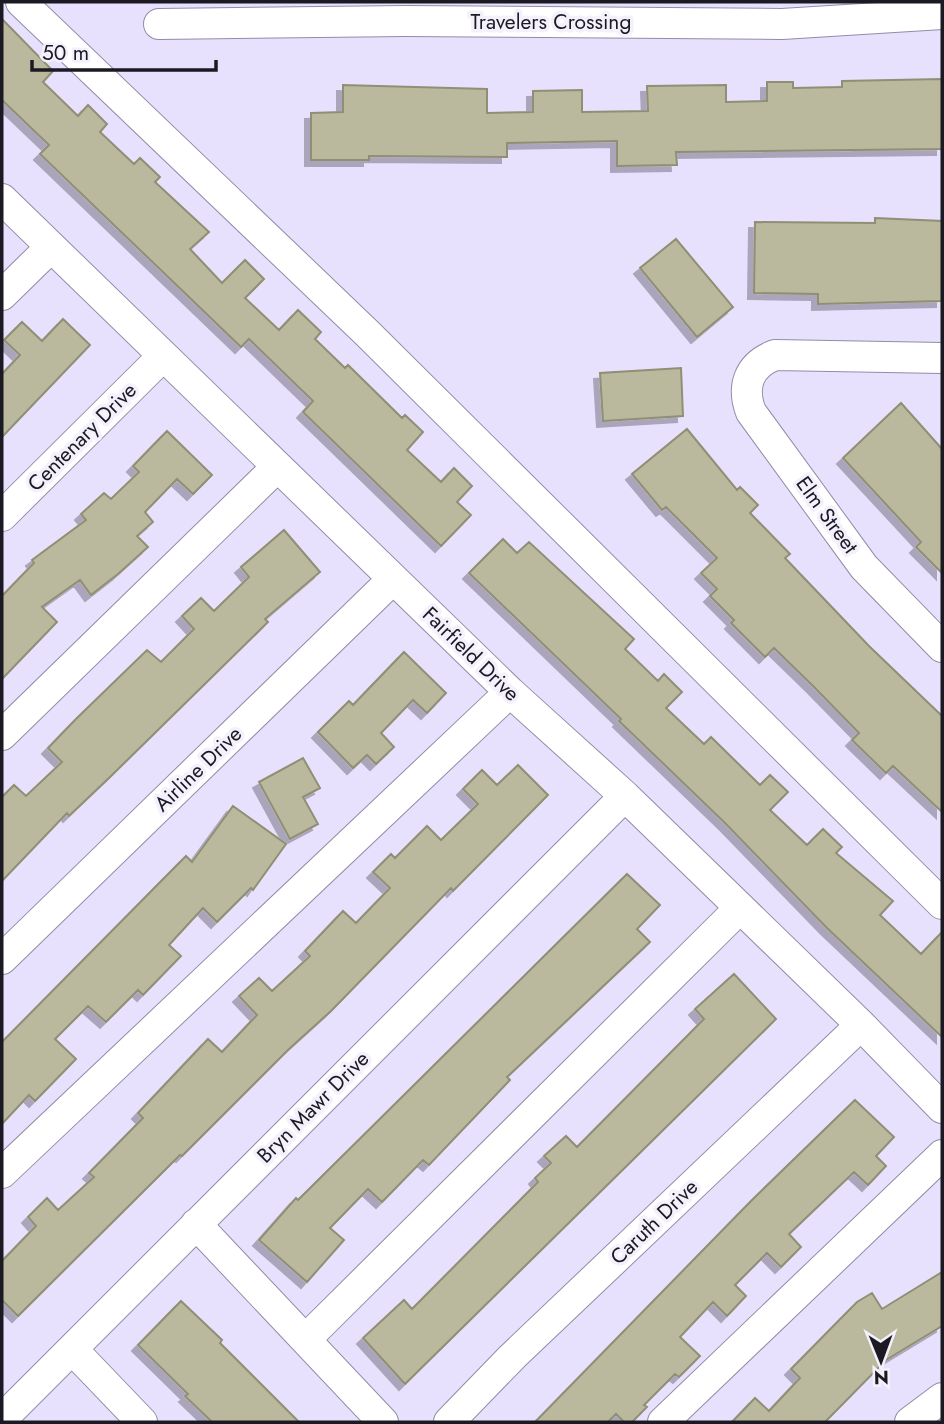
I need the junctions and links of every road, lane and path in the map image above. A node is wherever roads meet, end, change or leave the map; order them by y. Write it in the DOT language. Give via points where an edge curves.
graph roads {
  1 [pos="21,2"];
  2 [pos="406,11"];
  3 [pos="606,12"];
  4 [pos="781,13"];
  5 [pos="942,14"];
  6 [pos="159,24"];
  7 [pos="2,198"];
  8 [pos="51,247"];
  9 [pos="2,295"];
  10 [pos="163,357"];
  11 [pos="942,358"];
  12 [pos="277,467"];
  13 [pos="2,516"];
  14 [pos="393,579"];
  15 [pos="942,647"];
  16 [pos="510,692"];
  17 [pos="2,736"];
  18 [pos="625,796"];
  19 [pos="942,904"];
  20 [pos="740,908"];
  21 [pos="2,959"];
  22 [pos="861,1025"];
  23 [pos="942,1108"];
  24 [pos="942,1155"];
  25 [pos="2,1173"];
  26 [pos="195,1224"];
  27 [pos="306,1339"];
  28 [pos="72,1349"];
  29 [pos="942,1398"];
  30 [pos="2,1419"];
  31 [pos="142,1422"];
  32 [pos="383,1422"];
  33 [pos="449,1422"];
  34 [pos="663,1422"];
  35 [pos="910,1422"];
  1 -- 19 [label="street" via="367,333"];
  2 -- 3 [label="street, Travelers Crossing"];
  2 -- 6 [label="street, Travelers Crossing"];
  3 -- 4 [label="street, Travelers Crossing"];
  4 -- 5 [label="street, Travelers Crossing"];
  7 -- 8 [label="street, Fairfield Drive"];
  8 -- 9 [label="street"];
  8 -- 10 [label="street, Fairfield Drive"];
  10 -- 12 [label="street, Fairfield Drive"];
  10 -- 13 [label="street, Centenary Drive"];
  11 -- 15 [label="street, Elm Street" via="786,354 764,359 745,389 751,412 864,567"];
  12 -- 14 [label="street, Fairfield Drive"];
  12 -- 17 [label="street"];
  14 -- 16 [label="street, Fairfield Drive"];
  14 -- 21 [label="street, Airline Drive"];
  16 -- 18 [label="street, Fairfield Drive"];
  16 -- 25 [label="street"];
  18 -- 20 [label="street, Fairfield Drive"];
  18 -- 26 [label="street, Bryn Mawr Drive"];
  20 -- 22 [label="street, Fairfield Drive"];
  20 -- 27 [label="street"];
  22 -- 23 [label="street, Fairfield Drive"];
  22 -- 33 [label="street, Caruth Drive"];
  24 -- 34 [label="street"];
  26 -- 27 [label="street"];
  26 -- 28 [label="street, Bryn Mawr Drive"];
  27 -- 32 [label="street"];
  28 -- 30 [label="street, Bryn Mawr Drive"];
  28 -- 31 [label="street"];
  29 -- 35 [label="street"];
}
